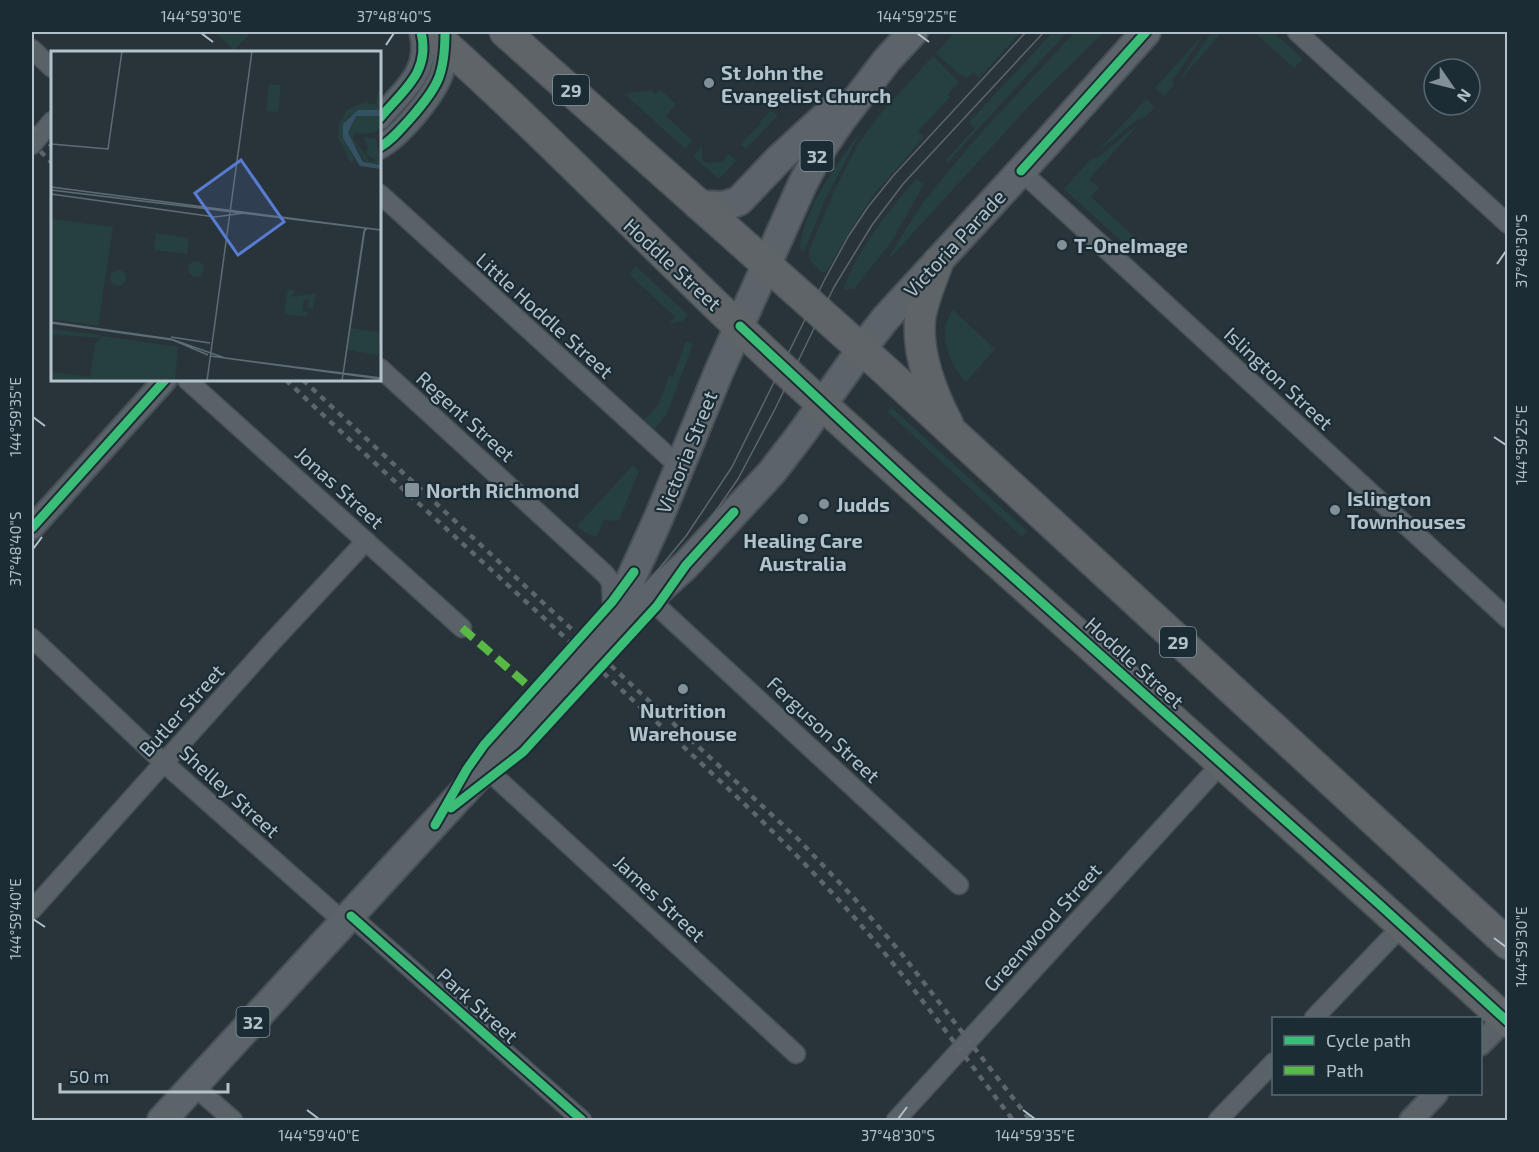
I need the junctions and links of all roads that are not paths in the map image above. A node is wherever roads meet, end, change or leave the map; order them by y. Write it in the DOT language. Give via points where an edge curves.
graph roads {
  1 [pos="505,32"];
  2 [pos="913,32"];
  3 [pos="1146,32"];
  4 [pos="1297,32"];
  5 [pos="435,35"];
  6 [pos="32,49"];
  7 [pos="887,60"];
  8 [pos="51,67"];
  9 [pos="381,117"];
  10 [pos="51,122"];
  11 [pos="32,145"];
  12 [pos="381,146"];
  13 [pos="1021,171"];
  14 [pos="381,195"];
  15 [pos="698,204"];
  16 [pos="1508,224"];
  17 [pos="938,262"];
  18 [pos="767,265"];
  19 [pos="740,326"];
  20 [pos="861,350"];
  21 [pos="381,369"];
  22 [pos="164,381"];
  23 [pos="188,381"];
  24 [pos="824,405"];
  25 [pos="962,443"];
  26 [pos="681,468"];
  27 [pos="32,528"];
  28 [pos="366,541"];
  29 [pos="686,565"];
  30 [pos="634,572"];
  31 [pos="612,602"];
  32 [pos="657,606"];
  33 [pos="1508,619"];
  34 [pos="462,628"];
  35 [pos="604,639"];
  36 [pos="32,640"];
  37 [pos="164,763"];
  38 [pos="1221,764"];
  39 [pos="493,775"];
  40 [pos="443,817"];
  41 [pos="959,885"];
  42 [pos="32,910"];
  43 [pos="348,920"];
  44 [pos="1402,926"];
  45 [pos="1508,944"];
  46 [pos="1315,1017"];
  47 [pos="1506,1019"];
  48 [pos="1482,1042"];
  49 [pos="796,1054"];
  50 [pos="1272,1064"];
  51 [pos="194,1086"];
  52 [pos="1435,1095"];
  53 [pos="162,1120"];
  54 [pos="233,1120"];
  55 [pos="582,1120"];
  56 [pos="896,1120"];
  57 [pos="1218,1120"];
  58 [pos="1411,1120"];
  1 -- 15 [label="highway, 29"];
  2 -- 7 [label="main road, 32"];
  3 -- 13 [label="main road, Victoria Parade / 32"];
  4 -- 16 [label="street"];
  5 -- 9 [label="street" via="424,49 420,69"];
  5 -- 12 [label="street" via="442,71 431,95 393,139"];
  5 -- 19 [label="highway, Hoddle Street / 29"];
  6 -- 8 [label="street"];
  7 -- 15 [label="main road" via="788,150 739,201 724,206"];
  7 -- 18 [label="main road, 32" via="820,152"];
  10 -- 11 [label="street"];
  13 -- 17 [label="main road, Victoria Parade / 32"];
  13 -- 33 [label="street, Islington Street"];
  14 -- 26 [label="street, Little Hoddle Street"];
  15 -- 18 [label="highway, 29"];
  17 -- 20 [label="main road, Victoria Parade / 32"];
  17 -- 25 [label="highway" via="922,310 921,342 939,403"];
  18 -- 19 [label="main road, Victoria Street / 32"];
  18 -- 20 [label="highway, 29"];
  19 -- 24 [label="highway, Hoddle Street / 29"];
  19 -- 26 [label="main road, Victoria Street / 32"];
  20 -- 24 [label="main road, Victoria Street / 32"];
  20 -- 25 [label="highway, 29"];
  21 -- 31 [label="street, Regent Street" via="605,574 611,582"];
  22 -- 27 [label="street"];
  23 -- 28 [label="street, Jonas Street"];
  24 -- 29 [label="main road, Victoria Street / 32" via="786,455"];
  24 -- 38 [label="highway, Hoddle Street / 29"];
  25 -- 45 [label="highway, 29"];
  26 -- 30 [label="main road, Victoria Street / 32"];
  28 -- 34 [label="street, Jonas Street"];
  28 -- 37 [label="street, Butler Street"];
  29 -- 32 [label="main road, 32"];
  29 -- 35 [label="main road, Victoria Street / 32"];
  30 -- 31 [label="main road, 32"];
  30 -- 35 [label="main road, Victoria Street / 32"];
  31 -- 40 [label="main road, 32" via="488,740 467,769"];
  32 -- 39 [label="main road, 32" via="523,751"];
  32 -- 41 [label="street, Ferguson Street"];
  35 -- 40 [label="main road, Victoria Street / 32"];
  36 -- 37 [label="street, Shelley Street"];
  37 -- 42 [label="street, Butler Street"];
  37 -- 43 [label="street, Shelley Street"];
  38 -- 44 [label="highway, Hoddle Street / 29"];
  38 -- 56 [label="street, Greenwood Street"];
  39 -- 40 [label="main road, 32"];
  39 -- 49 [label="street, James Street"];
  40 -- 43 [label="main road, Victoria Street / 32"];
  43 -- 51 [label="main road, Victoria Street / 32"];
  43 -- 55 [label="street, Park Street"];
  44 -- 46 [label="street"];
  44 -- 47 [label="highway, Hoddle Street / 29"];
  47 -- 48 [label="street"];
  50 -- 57 [label="street"];
  51 -- 53 [label="main road, Victoria Street / 32"];
  51 -- 54 [label="street"];
  52 -- 58 [label="street"];
}
